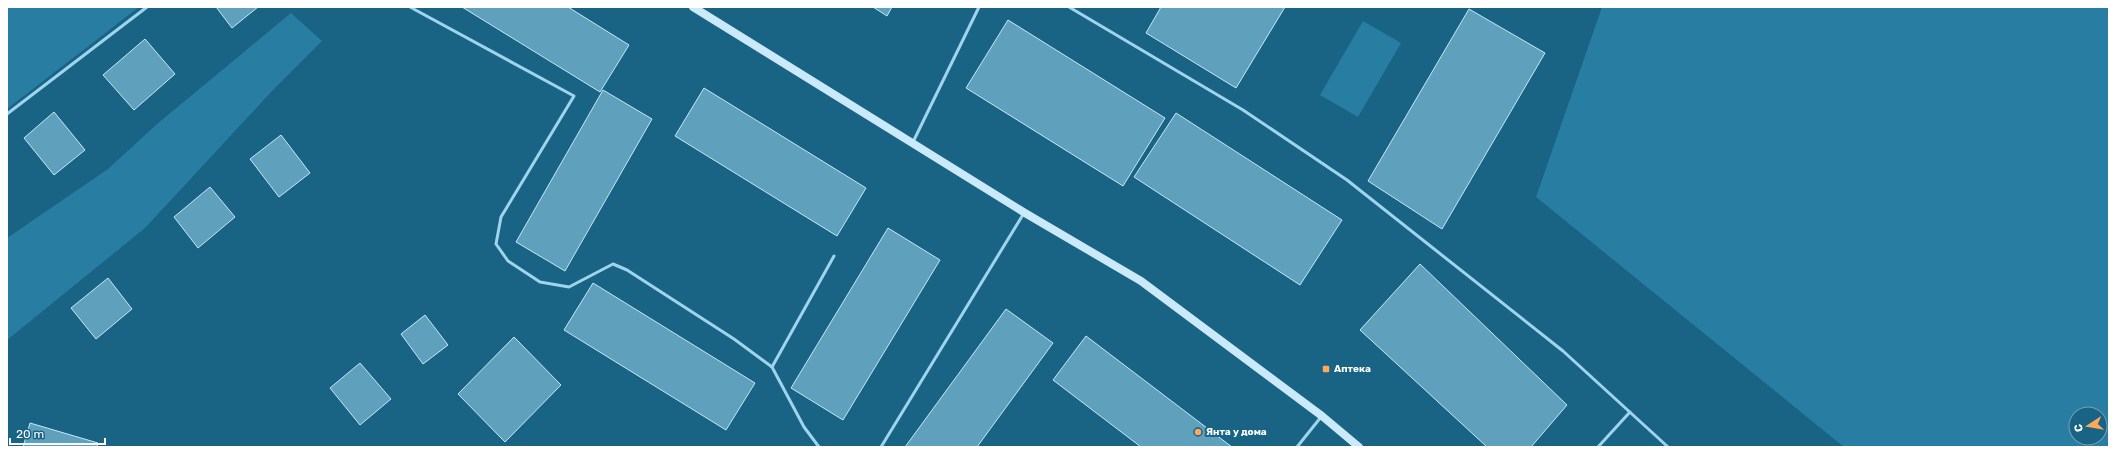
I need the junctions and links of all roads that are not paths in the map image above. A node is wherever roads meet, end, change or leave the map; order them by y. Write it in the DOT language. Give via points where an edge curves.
graph roads {
  1 [pos="147,7"];
  2 [pos="410,7"];
  3 [pos="693,7"];
  4 [pos="979,7"];
  5 [pos="1069,7"];
  6 [pos="7,114"];
  7 [pos="912,143"];
  8 [pos="1025,213"];
  9 [pos="834,256"];
  10 [pos="772,367"];
  11 [pos="1630,412"];
  12 [pos="1322,416"];
  13 [pos="819,447"];
  14 [pos="881,447"];
  15 [pos="1297,447"];
  16 [pos="1359,447"];
  17 [pos="1598,447"];
  18 [pos="1668,447"];
  1 -- 6 [label="lane"];
  2 -- 10 [label="lane" via="574,96 501,217 496,244 508,261 540,282 569,287 613,264 627,270 734,339"];
  3 -- 7 [label="street"];
  4 -- 7 [label="lane"];
  5 -- 11 [label="lane" via="1243,110 1347,180 1562,351"];
  7 -- 8 [label="street"];
  8 -- 12 [label="street" via="1141,281"];
  8 -- 14 [label="lane"];
  9 -- 10 [label="lane"];
  10 -- 13 [label="lane" via="804,427"];
  11 -- 17 [label="lane"];
  11 -- 18 [label="lane"];
  12 -- 15 [label="lane"];
  12 -- 16 [label="street"];
}
